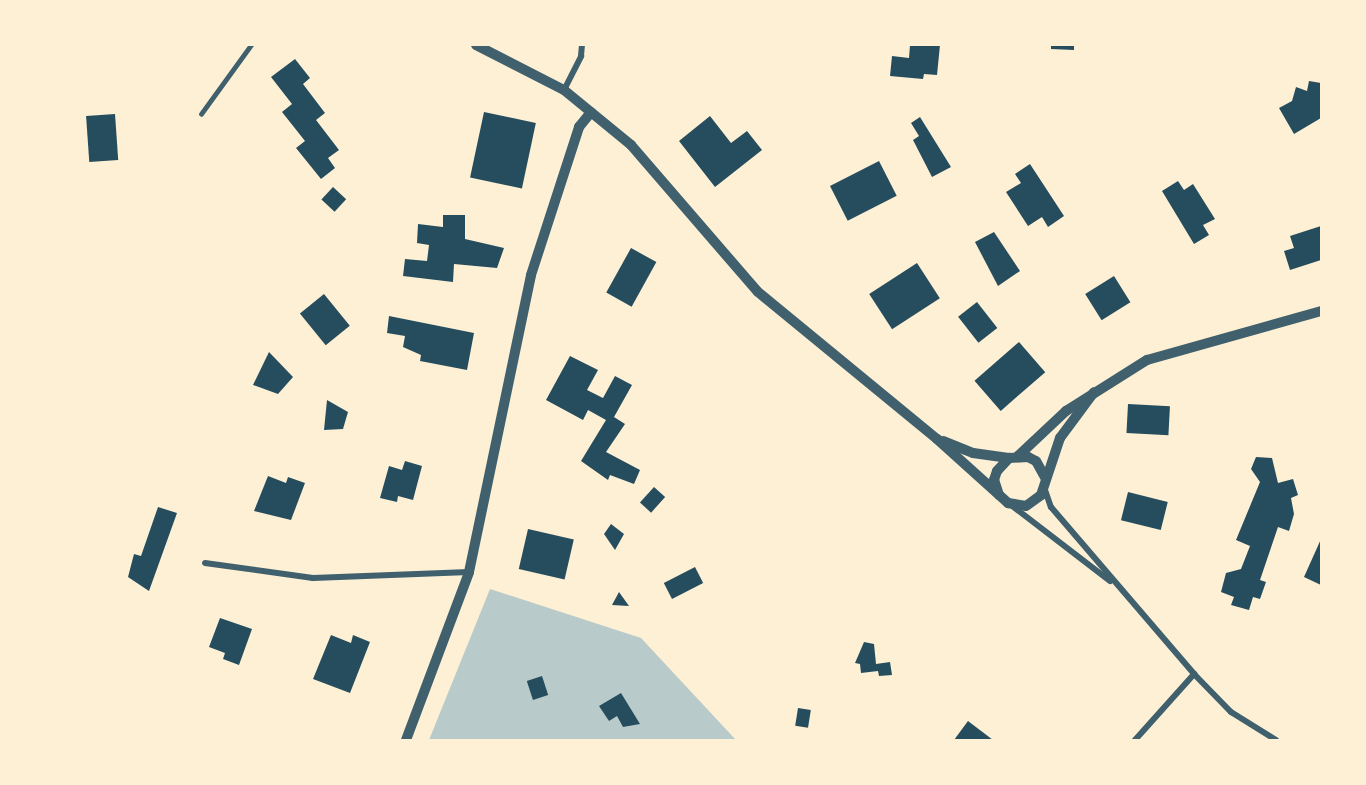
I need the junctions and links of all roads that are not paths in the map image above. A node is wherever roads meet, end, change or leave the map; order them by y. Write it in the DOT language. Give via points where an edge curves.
graph roads {
  1 [pos="251,45"];
  2 [pos="476,45"];
  3 [pos="582,45"];
  4 [pos="564,90"];
  5 [pos="591,112"];
  6 [pos="201,114"];
  7 [pos="1321,311"];
  8 [pos="1094,392"];
  9 [pos="937,438"];
  10 [pos="1014,457"];
  11 [pos="1045,482"];
  12 [pos="1004,500"];
  13 [pos="205,562"];
  14 [pos="470,572"];
  15 [pos="1118,586"];
  16 [pos="1194,674"];
  17 [pos="406,740"];
  18 [pos="1135,740"];
  19 [pos="1276,740"];
  1 -- 6 [label="lane"];
  2 -- 4 [label="street"];
  3 -- 4 [label="street" via="581,56"];
  4 -- 5 [label="street"];
  5 -- 9 [label="street" via="631,145 758,292"];
  5 -- 14 [label="street" via="579,128 531,275"];
  7 -- 8 [label="street" via="1147,360"];
  8 -- 10 [label="street"];
  8 -- 11 [label="street" via="1060,438"];
  9 -- 10 [label="street" via="973,453"];
  9 -- 12 [label="street"];
  10 -- 11 [label="street" via="1036,461"];
  10 -- 12 [label="street" via="1001,464 994,480"];
  11 -- 12 [label="street" via="1041,495 1026,506"];
  11 -- 15 [label="street" via="1051,507"];
  12 -- 15 [label="street"];
  13 -- 14 [label="street" via="313,578"];
  14 -- 17 [label="street"];
  15 -- 16 [label="street"];
  16 -- 18 [label="street"];
  16 -- 19 [label="street" via="1231,712"];
}
